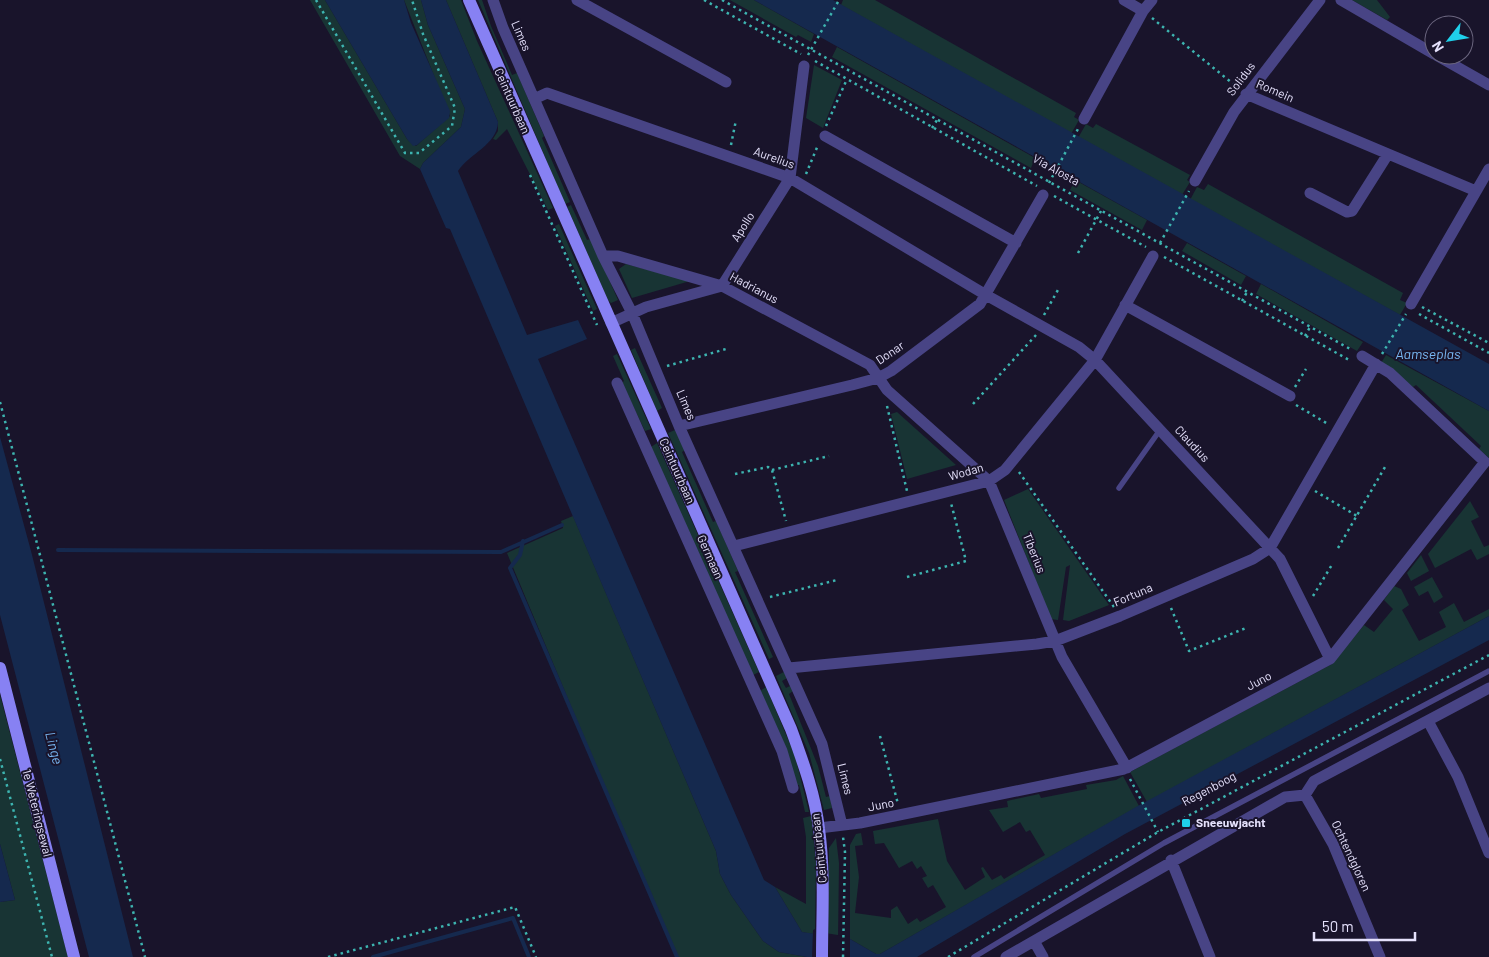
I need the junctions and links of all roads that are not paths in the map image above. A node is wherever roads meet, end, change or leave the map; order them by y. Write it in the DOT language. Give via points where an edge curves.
graph roads {
  1 [pos="469,0"];
  2 [pos="493,0"];
  3 [pos="577,0"];
  4 [pos="1124,0"];
  5 [pos="1152,0"];
  6 [pos="1320,0"];
  7 [pos="1341,0"];
  8 [pos="1143,10"];
  9 [pos="1424,48"];
  10 [pos="1454,65"];
  11 [pos="804,66"];
  12 [pos="726,82"];
  13 [pos="1489,86"];
  14 [pos="1246,94"];
  15 [pos="534,99"];
  16 [pos="1081,123"];
  17 [pos="825,136"];
  18 [pos="1388,154"];
  19 [pos="1489,169"];
  20 [pos="790,178"];
  21 [pos="1192,186"];
  22 [pos="1476,190"];
  23 [pos="1310,193"];
  24 [pos="1043,195"];
  25 [pos="1016,243"];
  26 [pos="603,256"];
  27 [pos="1153,256"];
  28 [pos="722,286"];
  29 [pos="986,295"];
  30 [pos="1125,305"];
  31 [pos="1411,308"];
  32 [pos="632,313"];
  33 [pos="611,324"];
  34 [pos="1362,356"];
  35 [pos="1379,359"];
  36 [pos="1095,360"];
  37 [pos="878,378"];
  38 [pos="617,383"];
  39 [pos="1290,396"];
  40 [pos="679,426"];
  41 [pos="1160,430"];
  42 [pos="661,434"];
  43 [pos="643,442"];
  44 [pos="989,481"];
  45 [pos="1119,488"];
  46 [pos="734,546"];
  47 [pos="1270,548"];
  48 [pos="1054,641"];
  49 [pos="1330,659"];
  50 [pos="0,668"];
  51 [pos="789,668"];
  52 [pos="1489,671"];
  53 [pos="769,677"];
  54 [pos="752,684"];
  55 [pos="1489,688"];
  56 [pos="1428,721"];
  57 [pos="1127,768"];
  58 [pos="793,788"];
  59 [pos="1305,795"];
  60 [pos="842,825"];
  61 [pos="819,828"];
  62 [pos="1489,853"];
  63 [pos="1171,860"];
  64 [pos="1034,941"];
  65 [pos="74,957"];
  66 [pos="822,957"];
  67 [pos="974,957"];
  68 [pos="1006,957"];
  69 [pos="1043,957"];
  70 [pos="1210,957"];
  71 [pos="1380,957"];
  1 -- 33 [label="street, Ceintuurbaan"];
  2 -- 15 [label="street, Limes"];
  3 -- 12 [label="street"];
  4 -- 8 [label="street"];
  5 -- 8 [label="street"];
  6 -- 14 [label="street, Solidus"];
  7 -- 9 [label="street"];
  8 -- 16 [label="street"];
  10 -- 13 [label="street"];
  11 -- 20 [label="street, Apollo"];
  14 -- 18 [label="street, Romein"];
  14 -- 21 [label="street, Solidus"];
  15 -- 20 [label="street, Aurelius" via="547,94"];
  15 -- 26 [label="street, Limes"];
  17 -- 25 [label="street"];
  18 -- 22 [label="street, Romein"];
  18 -- 23 [label="street" via="1352,211 1346,212"];
  19 -- 22 [label="street"];
  20 -- 28 [label="street, Apollo"];
  20 -- 29 [label="street, Aurelius"];
  22 -- 31 [label="street"];
  24 -- 25 [label="street, Donar"];
  25 -- 29 [label="street, Donar"];
  26 -- 28 [label="street, Hadrianus" via="618,256"];
  26 -- 32 [label="street, Limes"];
  27 -- 30 [label="street, Wodan"];
  28 -- 32 [label="street"];
  28 -- 37 [label="street, Hadrianus" via="870,366"];
  29 -- 36 [label="street, Claudius" via="1079,347"];
  29 -- 37 [label="street, Donar" via="980,304"];
  30 -- 36 [label="street, Wodan"];
  30 -- 39 [label="street"];
  32 -- 33 [label="street"];
  32 -- 40 [label="street, Limes"];
  33 -- 42 [label="street, Ceintuurbaan"];
  34 -- 35 [label="street"];
  35 -- 47 [label="street, Fortuna"];
  35 -- 49 [label="street, Juno" via="1485,462"];
  36 -- 41 [label="street, Claudius"];
  36 -- 44 [label="street, Wodan" via="1005,470"];
  37 -- 40 [label="street, Donar"];
  37 -- 44 [label="street, Tiberius" via="887,390"];
  38 -- 43 [label="street, Germaan"];
  40 -- 46 [label="street, Limes"];
  41 -- 45 [label="lane"];
  41 -- 47 [label="street, Claudius"];
  42 -- 43 [label="street"];
  42 -- 53 [label="street, Ceintuurbaan"];
  43 -- 54 [label="street, Germaan"];
  44 -- 46 [label="street, Wodan"];
  44 -- 48 [label="street, Tiberius"];
  46 -- 51 [label="street, Limes"];
  47 -- 48 [label="street, Fortuna" via="1253,559"];
  47 -- 49 [label="street, Claudius" via="1280,558"];
  48 -- 51 [label="street, Fortuna"];
  48 -- 57 [label="street, Tiberius"];
  49 -- 57 [label="street, Juno"];
  50 -- 65 [label="street, 1e Weteringsewal"];
  51 -- 60 [label="street, Limes" via="822,744"];
  52 -- 67 [label="lane" via="1164,843"];
  53 -- 54 [label="street"];
  53 -- 61 [label="street, Ceintuurbaan" via="808,777"];
  54 -- 58 [label="street, Germaan" via="782,751"];
  55 -- 56 [label="street"];
  56 -- 59 [label="street" via="1314,781"];
  56 -- 62 [label="street" via="1458,777"];
  57 -- 60 [label="street, Juno"];
  59 -- 63 [label="street" via="1285,797"];
  59 -- 71 [label="street, Ochtendgloren" via="1333,844"];
  60 -- 61 [label="street, Juno"];
  61 -- 66 [label="street, Ceintuurbaan" via="823,870"];
  63 -- 64 [label="street"];
  63 -- 70 [label="street"];
  64 -- 68 [label="street"];
  64 -- 69 [label="street"];
}
